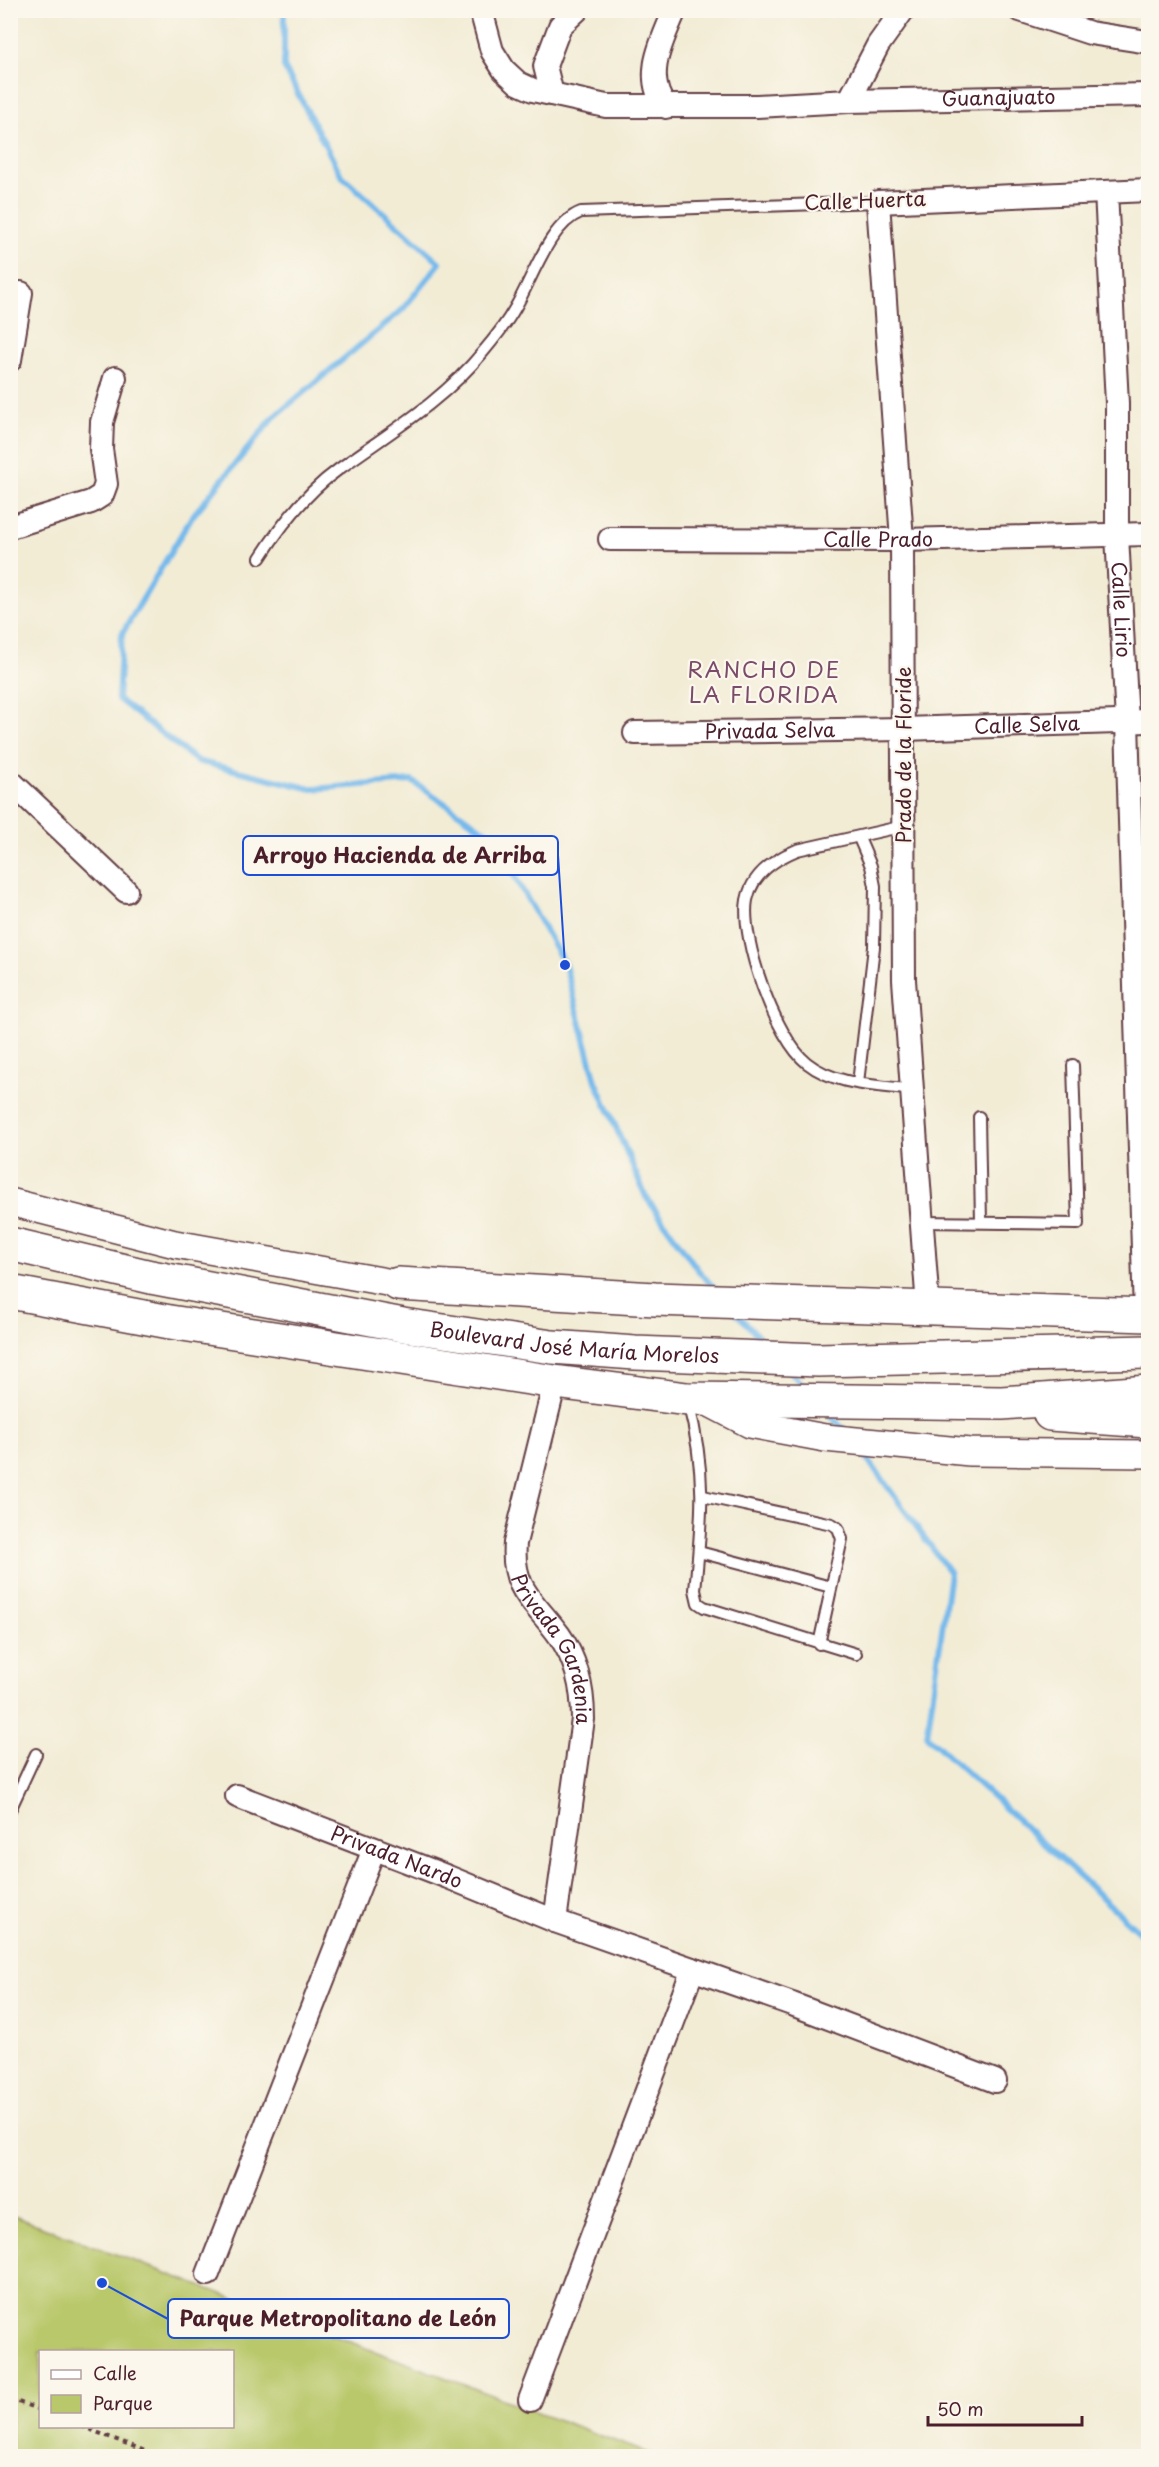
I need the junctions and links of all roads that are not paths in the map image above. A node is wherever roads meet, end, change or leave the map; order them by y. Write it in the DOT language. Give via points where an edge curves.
graph roads {
  1 [pos="482,10"];
  2 [pos="577,10"];
  3 [pos="675,10"];
  4 [pos="903,10"];
  5 [pos="1020,10"];
  6 [pos="1149,42"];
  7 [pos="552,94"];
  8 [pos="1149,95"];
  9 [pos="849,101"];
  10 [pos="666,106"];
  11 [pos="1149,190"];
  12 [pos="1106,192"];
  13 [pos="878,202"];
  14 [pos="21,294"];
  15 [pos="10,360"];
  16 [pos="115,378"];
  17 [pos="10,527"];
  18 [pos="1149,534"];
  19 [pos="1117,535"];
  20 [pos="610,539"];
  21 [pos="902,540"];
  22 [pos="260,558"];
  23 [pos="1138,722"];
  24 [pos="904,729"];
  25 [pos="635,733"];
  26 [pos="10,781"];
  27 [pos="904,826"];
  28 [pos="859,838"];
  29 [pos="126,891"];
  30 [pos="1073,1065"];
  31 [pos="858,1083"];
  32 [pos="912,1090"];
  33 [pos="979,1117"];
  34 [pos="10,1202"];
  35 [pos="921,1222"];
  36 [pos="981,1222"];
  37 [pos="10,1244"];
  38 [pos="398,1284"];
  39 [pos="10,1292"];
  40 [pos="928,1308"];
  41 [pos="1147,1315"];
  42 [pos="524,1343"];
  43 [pos="1149,1352"];
  44 [pos="555,1382"];
  45 [pos="1149,1392"];
  46 [pos="693,1398"];
  47 [pos="1002,1403"];
  48 [pos="1149,1421"];
  49 [pos="1149,1454"];
  50 [pos="703,1496"];
  51 [pos="699,1552"];
  52 [pos="831,1587"];
  53 [pos="819,1644"];
  54 [pos="856,1654"];
  55 [pos="36,1754"];
  56 [pos="237,1796"];
  57 [pos="10,1810"];
  58 [pos="374,1849"];
  59 [pos="555,1921"];
  60 [pos="693,1969"];
  61 [pos="995,2080"];
  62 [pos="208,2274"];
  63 [pos="530,2400"];
  1 -- 7 [label="street, Guanajuato" via="492,51 504,70 518,83"];
  2 -- 7 [label="street" via="560,26 545,66"];
  3 -- 10 [label="street" via="662,39 655,70 657,95"];
  4 -- 9 [label="street" via="878,45"];
  5 -- 6 [label="street" via="1090,33"];
  7 -- 10 [label="street, Guanajuato" via="606,106"];
  8 -- 9 [label="street, Guanajuato"];
  9 -- 10 [label="street, Guanajuato"];
  11 -- 12 [label="street, Calle Huerta"];
  12 -- 13 [label="street, Calle Huerta"];
  12 -- 19 [label="street, Calle Lirio" via="1117,403"];
  13 -- 21 [label="street, Prado de la Floride"];
  13 -- 22 [label="lane, Calle Huerta" via="580,212 564,222 503,328 460,379 402,427 330,477 294,511"];
  14 -- 15 [label="street"];
  16 -- 17 [label="street" via="102,422 106,484 102,495"];
  18 -- 19 [label="street, Calle Prado"];
  19 -- 21 [label="street, Calle Prado"];
  19 -- 23 [label="street, Calle Lirio"];
  20 -- 21 [label="street, Calle Prado"];
  21 -- 24 [label="street, Prado de la Floride"];
  23 -- 24 [label="street, Calle Selva"];
  23 -- 41 [label="street, Calle Lirio"];
  24 -- 25 [label="street, Privada Selva"];
  24 -- 27 [label="street, Prado de la Floride"];
  26 -- 29 [label="street"];
  27 -- 28 [label="lane"];
  27 -- 32 [label="street, Prado de la Floride" via="904,980"];
  28 -- 31 [label="lane" via="871,866 875,896 874,946"];
  28 -- 31 [label="lane" via="797,850 769,865 753,884 747,899 752,952 765,992 797,1053 816,1070"];
  30 -- 36 [label="lane" via="1078,1224"];
  31 -- 32 [label="lane"];
  32 -- 35 [label="street, Prado de la Floride"];
  33 -- 36 [label="lane"];
  34 -- 38 [label="street" via="175,1244"];
  35 -- 36 [label="lane"];
  35 -- 40 [label="street, Prado de la Floride"];
  37 -- 42 [label="main road, Boulevard José María Morelos" via="163,1280 403,1325"];
  38 -- 40 [label="main road" via="655,1299"];
  38 -- 42 [label="main road"];
  39 -- 44 [label="main road, Boulevard José María Morelos" via="170,1322"];
  40 -- 41 [label="main road"];
  42 -- 43 [label="main road, Boulevard José María Morelos" via="635,1353 818,1360"];
  44 -- 46 [label="main road, Boulevard José María Morelos"];
  44 -- 59 [label="street, Privada Gardenia" via="513,1560 528,1600 560,1636 583,1690 583,1719"];
  45 -- 47 [label="main road, Boulevard José María Morelos"];
  46 -- 47 [label="main road, Boulevard José María Morelos"];
  46 -- 49 [label="street, Boulevard José María Morelos" via="750,1424 825,1438 970,1452"];
  46 -- 50 [label="lane"];
  47 -- 48 [label="main road" via="1057,1416"];
  50 -- 51 [label="lane"];
  50 -- 52 [label="lane" via="838,1528 842,1539"];
  51 -- 52 [label="lane"];
  51 -- 53 [label="lane" via="698,1603"];
  52 -- 53 [label="lane"];
  53 -- 54 [label="lane"];
  55 -- 57 [label="lane"];
  56 -- 58 [label="street, Privada Nardo"];
  58 -- 59 [label="street, Privada Nardo"];
  58 -- 62 [label="street"];
  59 -- 60 [label="street, Privada Nardo"];
  60 -- 61 [label="street, Privada Nardo"];
  60 -- 63 [label="street"];
}
